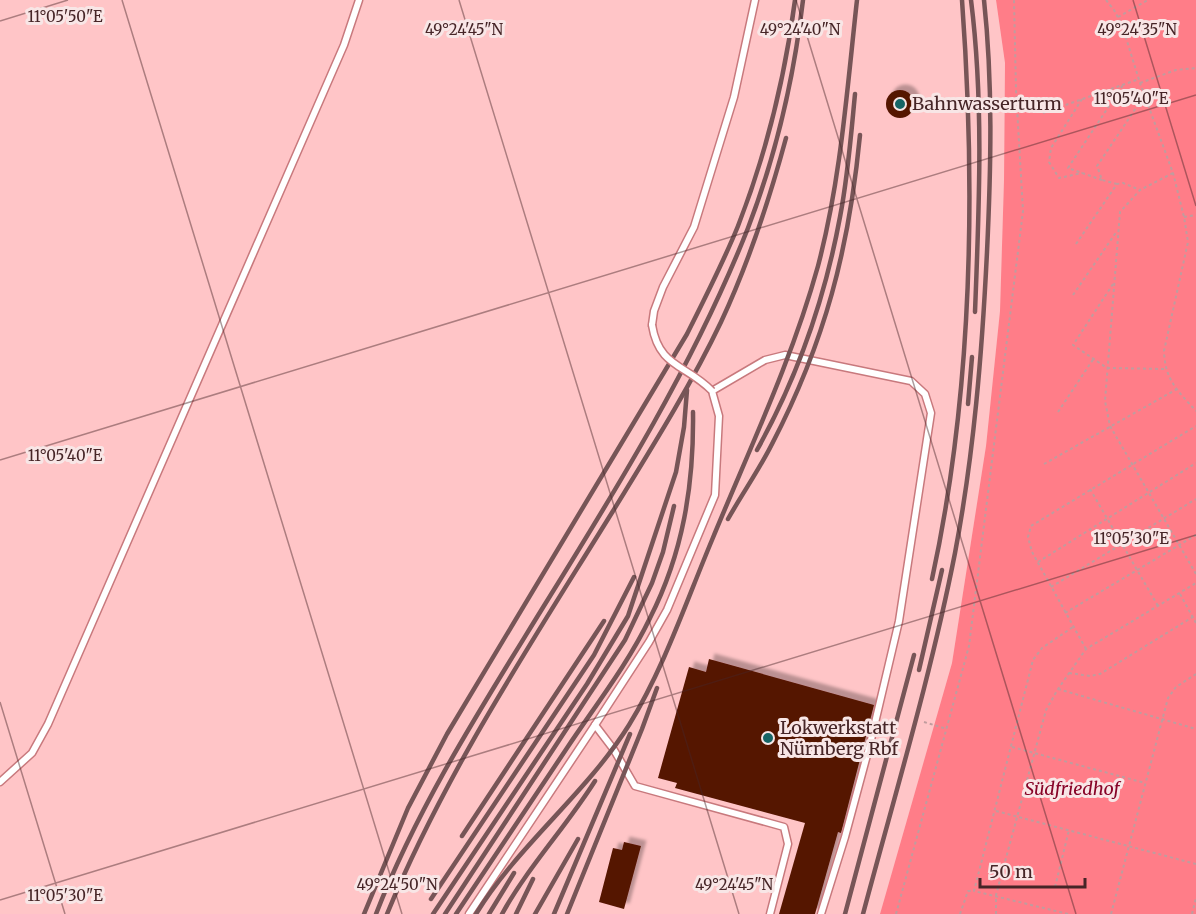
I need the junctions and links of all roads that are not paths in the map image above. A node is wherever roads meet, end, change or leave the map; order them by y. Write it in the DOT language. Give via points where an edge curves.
graph roads {
  1 [pos="359,0"];
  2 [pos="755,0"];
  3 [pos="712,391"];
  4 [pos="595,725"];
  5 [pos="0,782"];
  6 [pos="469,914"];
  7 [pos="770,914"];
  8 [pos="821,914"];
  1 -- 5 [label="lane" via="345,45 48,724 32,753"];
  2 -- 3 [label="lane, bridge" via="734,97 694,227 663,287 652,325 654,342 661,352"];
  3 -- 4 [label="lane" via="719,416 715,495 667,610"];
  3 -- 8 [label="lane" via="765,360 785,354 911,381 925,394 931,413 899,621 867,756"];
  4 -- 6 [label="lane"];
  4 -- 7 [label="lane" via="635,786 784,827 788,844"];
}
